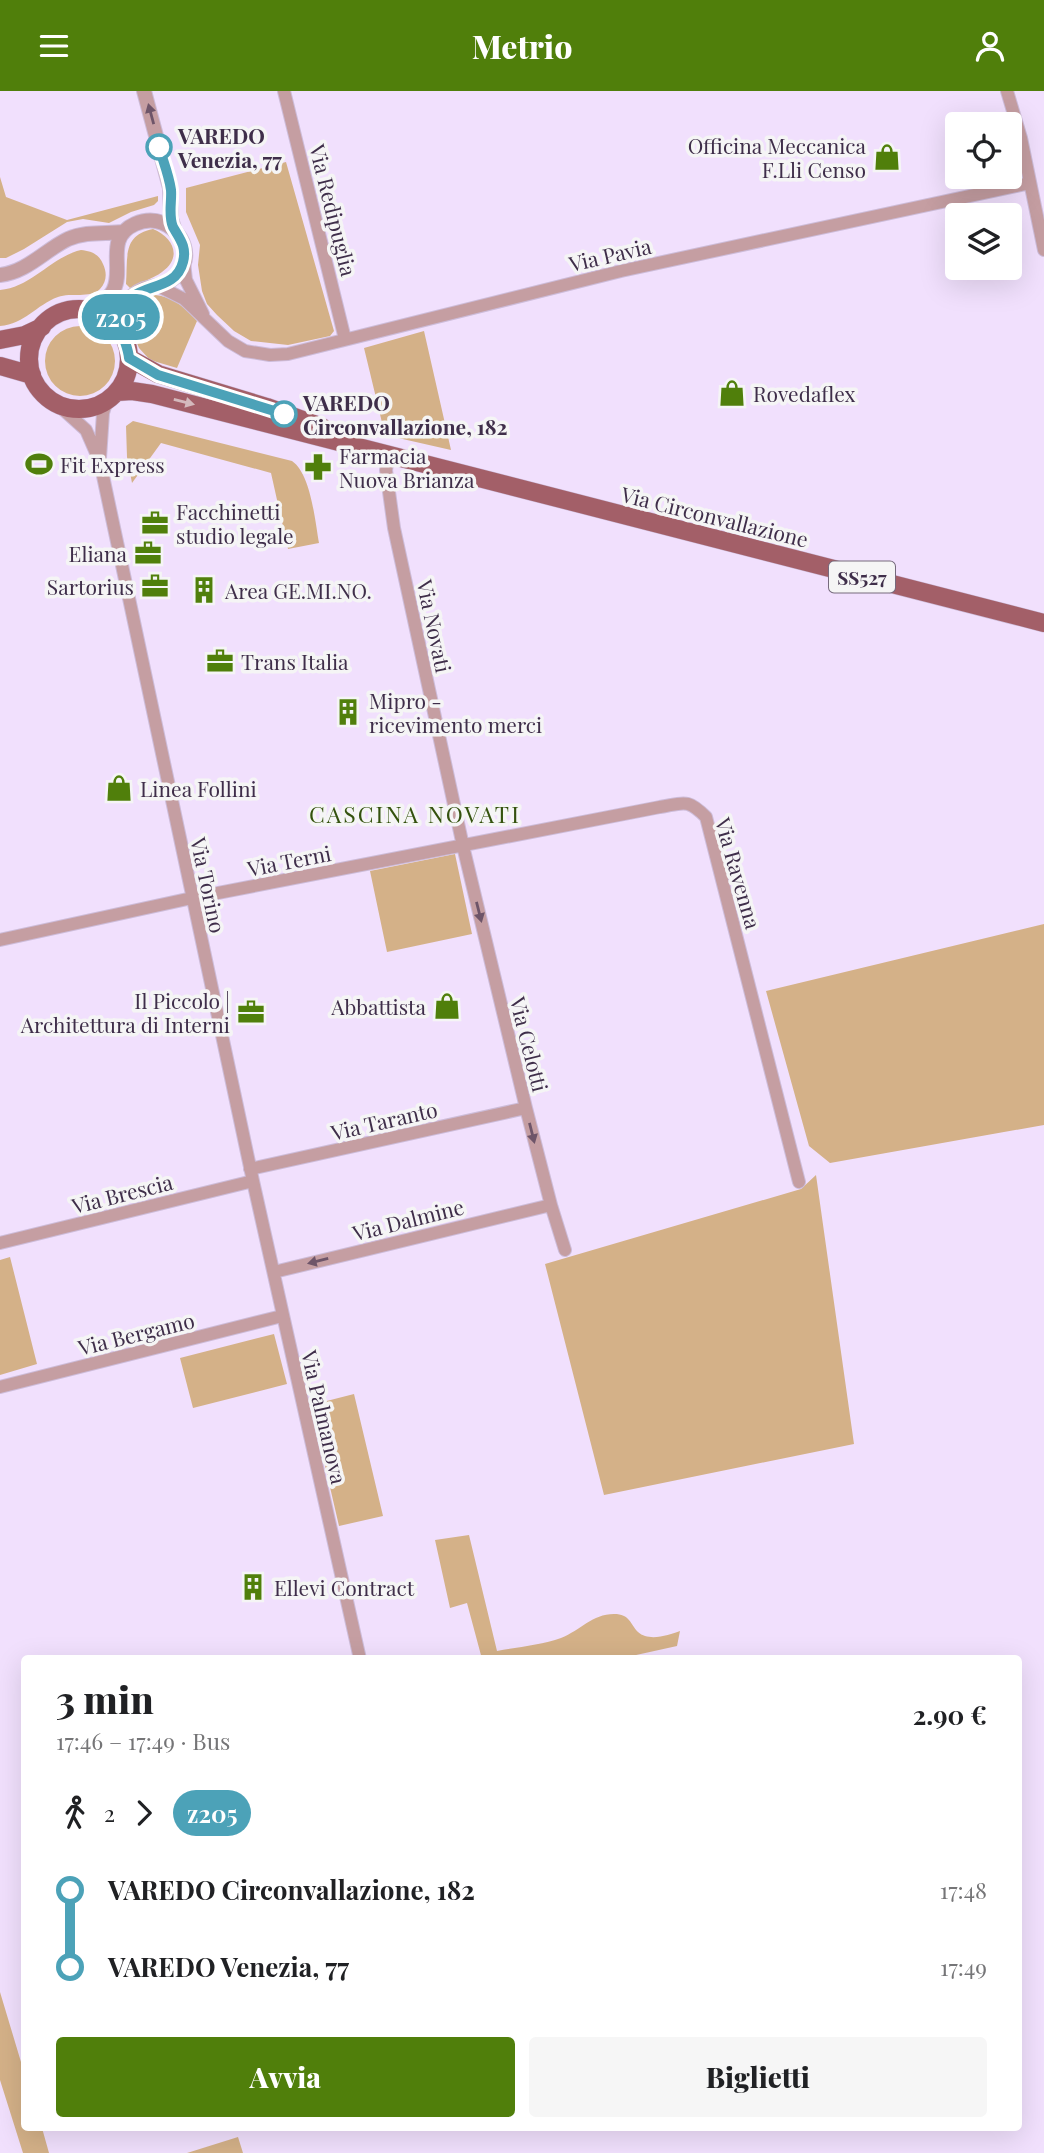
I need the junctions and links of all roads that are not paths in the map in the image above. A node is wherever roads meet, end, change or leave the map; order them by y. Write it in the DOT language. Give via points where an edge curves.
graph roads {
  1 [pos="144,91"];
  2 [pos="284,91"];
  3 [pos="1007,91"];
  4 [pos="1030,183"];
  5 [pos="174,228"];
  6 [pos="123,232"];
  7 [pos="78,235"];
  8 [pos="1044,250"];
  9 [pos="117,258"];
  10 [pos="184,262"];
  11 [pos="0,275"];
  12 [pos="158,286"];
  13 [pos="82,309"];
  14 [pos="208,323"];
  15 [pos="41,327"];
  16 [pos="122,333"];
  17 [pos="345,339"];
  18 [pos="0,340"];
  19 [pos="129,358"];
  20 [pos="0,366"];
  21 [pos="32,375"];
  22 [pos="112,396"];
  23 [pos="56,403"];
  24 [pos="382,453"];
  25 [pos="100,462"];
  26 [pos="1044,623"];
  27 [pos="463,846"];
  28 [pos="192,898"];
  29 [pos="0,940"];
  30 [pos="526,1108"];
  31 [pos="251,1175"];
  32 [pos="799,1182"];
  33 [pos="551,1205"];
  34 [pos="0,1243"];
  35 [pos="565,1250"];
  36 [pos="274,1272"];
  37 [pos="282,1315"];
  38 [pos="0,1387"];
  39 [pos="359,1655"];
  5 -- 1 [label="street, one-way" via="169,182"];
  2 -- 17 [label="street, Via Redipuglia"];
  3 -- 4 [label="street"];
  4 -- 8 [label="street"];
  4 -- 17 [label="street, Via Pavia" via="621,271"];
  5 -- 6 [label="street" via="163,222 146,222"];
  5 -- 10 [label="street" via="183,244"];
  6 -- 7 [label="street"];
  6 -- 9 [label="street"];
  7 -- 9 [label="street" via="101,243"];
  7 -- 11 [label="street" via="15,272"];
  9 -- 13 [label="street" via="114,291 100,304"];
  10 -- 12 [label="street" via="174,278"];
  10 -- 14 [label="street, Via Pavia" via="186,280"];
  12 -- 14 [label="street, Via Pavia" via="184,299"];
  12 -- 16 [label="street" via="140,291 128,301 121,317"];
  13 -- 15 [label="main road" via="62,312"];
  13 -- 16 [label="main road" via="103,315"];
  14 -- 17 [label="street, Via Pavia" via="245,351 270,355"];
  15 -- 18 [label="main road"];
  15 -- 21 [label="main road" via="30,351"];
  16 -- 19 [label="main road"];
  19 -- 22 [label="main road" via="127,376"];
  19 -- 24 [label="main road, Via Circonvallazione" via="158,375 267,407"];
  20 -- 21 [label="main road"];
  21 -- 23 [label="main road"];
  22 -- 23 [label="main road" via="83,409"];
  22 -- 24 [label="main road, Via Circonvallazione, one-way" via="132,391 152,394"];
  22 -- 25 [label="street, Via Torino" via="103,413"];
  23 -- 25 [label="street, Via Torino" via="86,430"];
  24 -- 26 [label="main road, Via Circonvallazione / SS527"];
  24 -- 27 [label="street, Via Novati" via="394,529"];
  25 -- 28 [label="street, Via Torino"];
  27 -- 28 [label="street, Via Terni"];
  27 -- 30 [label="street, Via Celotti, one-way"];
  27 -- 32 [label="street, Via Ravenna" via="693,804 706,817"];
  28 -- 29 [label="street, Via Terni"];
  28 -- 31 [label="street, Via Torino"];
  30 -- 31 [label="street, Via Taranto"];
  30 -- 33 [label="street, Via Celotti, one-way"];
  31 -- 34 [label="street, Via Brescia"];
  31 -- 36 [label="street, Via Torino"];
  33 -- 35 [label="street, Via Celotti"];
  33 -- 36 [label="street, Via Dalmine, one-way"];
  36 -- 37 [label="street, Via Torino"];
  37 -- 38 [label="street, Via Bergamo"];
  37 -- 39 [label="street, Via Palmanova"];
}
